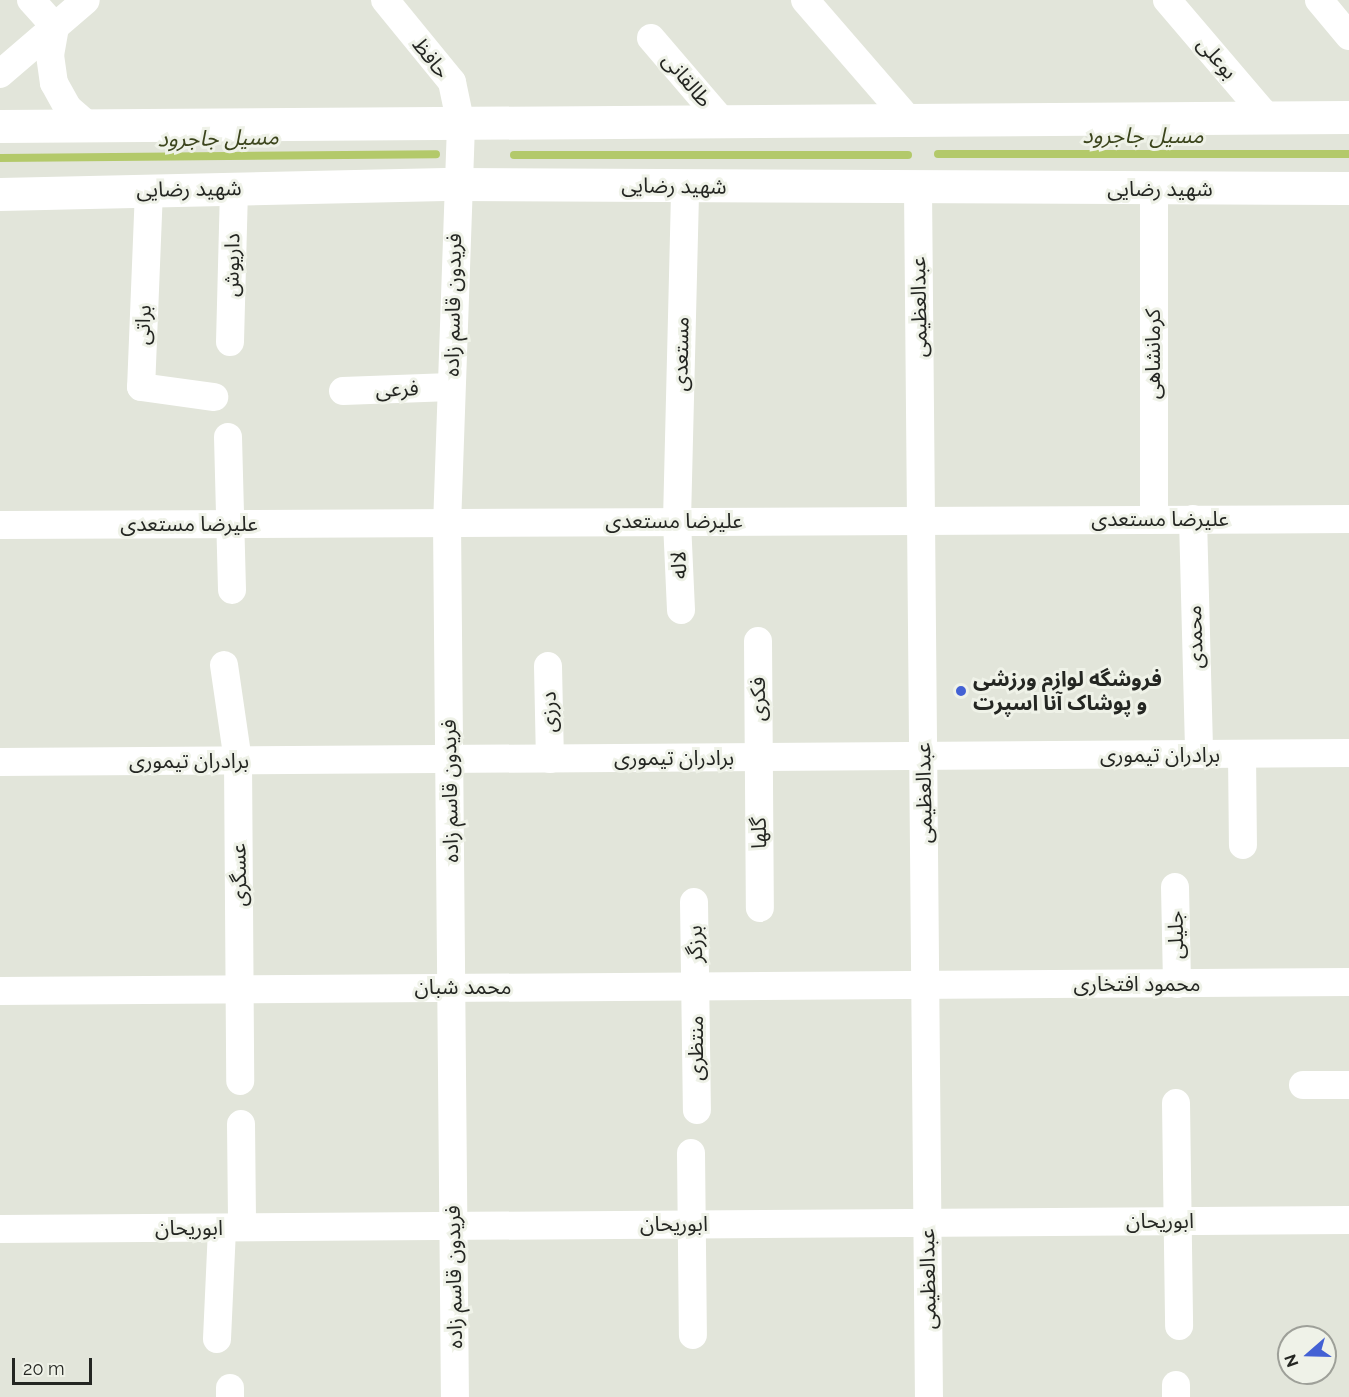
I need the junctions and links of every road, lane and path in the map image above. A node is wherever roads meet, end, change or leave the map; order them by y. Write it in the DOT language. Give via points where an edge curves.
graph roads {
  1 [pos="31,0"];
  2 [pos="86,0"];
  3 [pos="385,0"];
  4 [pos="805,0"];
  5 [pos="1167,0"];
  6 [pos="1319,0"];
  7 [pos="55,27"];
  8 [pos="1349,36"];
  9 [pos="651,38"];
  10 [pos="0,74"];
  11 [pos="1267,117"];
  12 [pos="1349,117"];
  13 [pos="909,120"];
  14 [pos="723,122"];
  15 [pos="461,124"];
  16 [pos="0,126"];
  17 [pos="89,126"];
  18 [pos="456,184"];
  19 [pos="685,187"];
  20 [pos="234,188"];
  21 [pos="918,189"];
  22 [pos="1154,189"];
  23 [pos="1349,189"];
  24 [pos="149,190"];
  25 [pos="0,194"];
  26 [pos="231,342"];
  27 [pos="451,387"];
  28 [pos="344,391"];
  29 [pos="214,397"];
  30 [pos="228,437"];
  31 [pos="1154,519"];
  32 [pos="1193,519"];
  33 [pos="1349,519"];
  34 [pos="921,520"];
  35 [pos="677,521"];
  36 [pos="447,522"];
  37 [pos="231,524"];
  38 [pos="0,525"];
  39 [pos="232,590"];
  40 [pos="681,610"];
  41 [pos="758,641"];
  42 [pos="224,665"];
  43 [pos="548,666"];
  44 [pos="1349,753"];
  45 [pos="1199,754"];
  46 [pos="1242,754"];
  47 [pos="923,756"];
  48 [pos="450,758"];
  49 [pos="759,758"];
  50 [pos="550,759"];
  51 [pos="237,761"];
  52 [pos="0,762"];
  53 [pos="1243,845"];
  54 [pos="1175,887"];
  55 [pos="694,902"];
  56 [pos="760,908"];
  57 [pos="1349,982"];
  58 [pos="1177,984"];
  59 [pos="925,985"];
  60 [pos="452,986"];
  61 [pos="696,987"];
  62 [pos="240,990"];
  63 [pos="0,991"];
  64 [pos="240,1082"];
  65 [pos="1303,1085"];
  66 [pos="1349,1085"];
  67 [pos="1176,1103"];
  68 [pos="697,1110"];
  69 [pos="241,1124"];
  70 [pos="691,1153"];
  71 [pos="1349,1220"];
  72 [pos="1178,1221"];
  73 [pos="927,1223"];
  74 [pos="454,1224"];
  75 [pos="692,1224"];
  76 [pos="232,1227"];
  77 [pos="0,1229"];
  78 [pos="1179,1326"];
  79 [pos="693,1335"];
  80 [pos="216,1339"];
  81 [pos="455,1397"];
  82 [pos="929,1397"];
  1 -- 7 [label="street"];
  2 -- 7 [label="street"];
  3 -- 15 [label="street, حافظ" via="452,82"];
  4 -- 13 [label="street"];
  5 -- 11 [label="street, بوعلی"];
  6 -- 8 [label="street"];
  7 -- 10 [label="street"];
  7 -- 17 [label="street" via="50,55 54,83 68,108"];
  9 -- 14 [label="street, طالقانی"];
  11 -- 12 [label="main road"];
  11 -- 13 [label="main road"];
  13 -- 14 [label="main road"];
  14 -- 15 [label="main road"];
  15 -- 17 [label="main road"];
  15 -- 18 [label="street, حافظ"];
  16 -- 17 [label="main road"];
  18 -- 19 [label="main road, شهید رضایی"];
  18 -- 20 [label="main road, شهید رضایی"];
  18 -- 27 [label="street, فریدون قاسم زاده"];
  19 -- 21 [label="main road, شهید رضایی"];
  19 -- 35 [label="street, مستعدی"];
  20 -- 24 [label="main road, شهید رضایی"];
  20 -- 26 [label="street, داریوش"];
  21 -- 22 [label="main road, شهید رضایی"];
  21 -- 34 [label="street, عبدالعظیمی"];
  22 -- 23 [label="main road, شهید رضایی"];
  22 -- 31 [label="street, کرمانشاهی"];
  24 -- 25 [label="main road, شهید رضایی"];
  24 -- 29 [label="street, براتی" via="141,387"];
  27 -- 28 [label="street, فرعی"];
  27 -- 36 [label="street, فریدون قاسم زاده"];
  30 -- 37 [label="street"];
  31 -- 32 [label="street, علیرضا مستعدی"];
  31 -- 34 [label="street, علیرضا مستعدی"];
  32 -- 33 [label="street, علیرضا مستعدی"];
  32 -- 45 [label="street, محمدی"];
  34 -- 35 [label="street, علیرضا مستعدی"];
  34 -- 47 [label="street, عبدالعظیمی"];
  35 -- 36 [label="street, علیرضا مستعدی"];
  35 -- 40 [label="street, لاله"];
  36 -- 37 [label="street, علیرضا مستعدی"];
  36 -- 48 [label="street, فریدون قاسم زاده"];
  37 -- 38 [label="street, علیرضا مستعدی"];
  37 -- 39 [label="street"];
  41 -- 49 [label="street, فکری"];
  42 -- 51 [label="street, عسگری"];
  43 -- 50 [label="street, درزی"];
  44 -- 46 [label="street, برادران تیموری"];
  45 -- 46 [label="street, برادران تیموری"];
  45 -- 47 [label="street, برادران تیموری"];
  46 -- 53 [label="street"];
  47 -- 49 [label="street, برادران تیموری"];
  47 -- 59 [label="street, عبدالعظیمی"];
  48 -- 50 [label="street, برادران تیموری"];
  48 -- 51 [label="street, برادران تیموری"];
  48 -- 60 [label="street, فریدون قاسم زاده"];
  49 -- 50 [label="street, برادران تیموری"];
  49 -- 56 [label="street, گلها"];
  51 -- 52 [label="street, برادران تیموری"];
  51 -- 62 [label="street, عسگری"];
  54 -- 58 [label="street, جلیلی"];
  55 -- 61 [label="street, برزگر"];
  57 -- 58 [label="street, محمود افتخاری"];
  58 -- 59 [label="street, محمود افتخاری"];
  59 -- 61 [label="street, محمد شبان"];
  59 -- 73 [label="street, عبدالعظیمی"];
  60 -- 61 [label="street, محمد شبان"];
  60 -- 62 [label="street, محمد شبان"];
  60 -- 74 [label="street, فریدون قاسم زاده"];
  61 -- 68 [label="street, منتظری"];
  62 -- 63 [label="street, محمد شبان"];
  62 -- 64 [label="street, عسگری"];
  65 -- 66 [label="street"];
  67 -- 72 [label="street"];
  69 -- 76 [label="street"];
  70 -- 75 [label="street"];
  71 -- 72 [label="street, ابوریحان"];
  72 -- 73 [label="street, ابوریحان"];
  72 -- 78 [label="street"];
  73 -- 75 [label="street, ابوریحان"];
  73 -- 82 [label="street, عبدالعظیمی"];
  74 -- 75 [label="street, ابوریحان"];
  74 -- 76 [label="street, ابوریحان"];
  74 -- 81 [label="street, فریدون قاسم زاده"];
  75 -- 79 [label="street"];
  76 -- 77 [label="street, ابوریحان"];
  76 -- 80 [label="street"];
}
